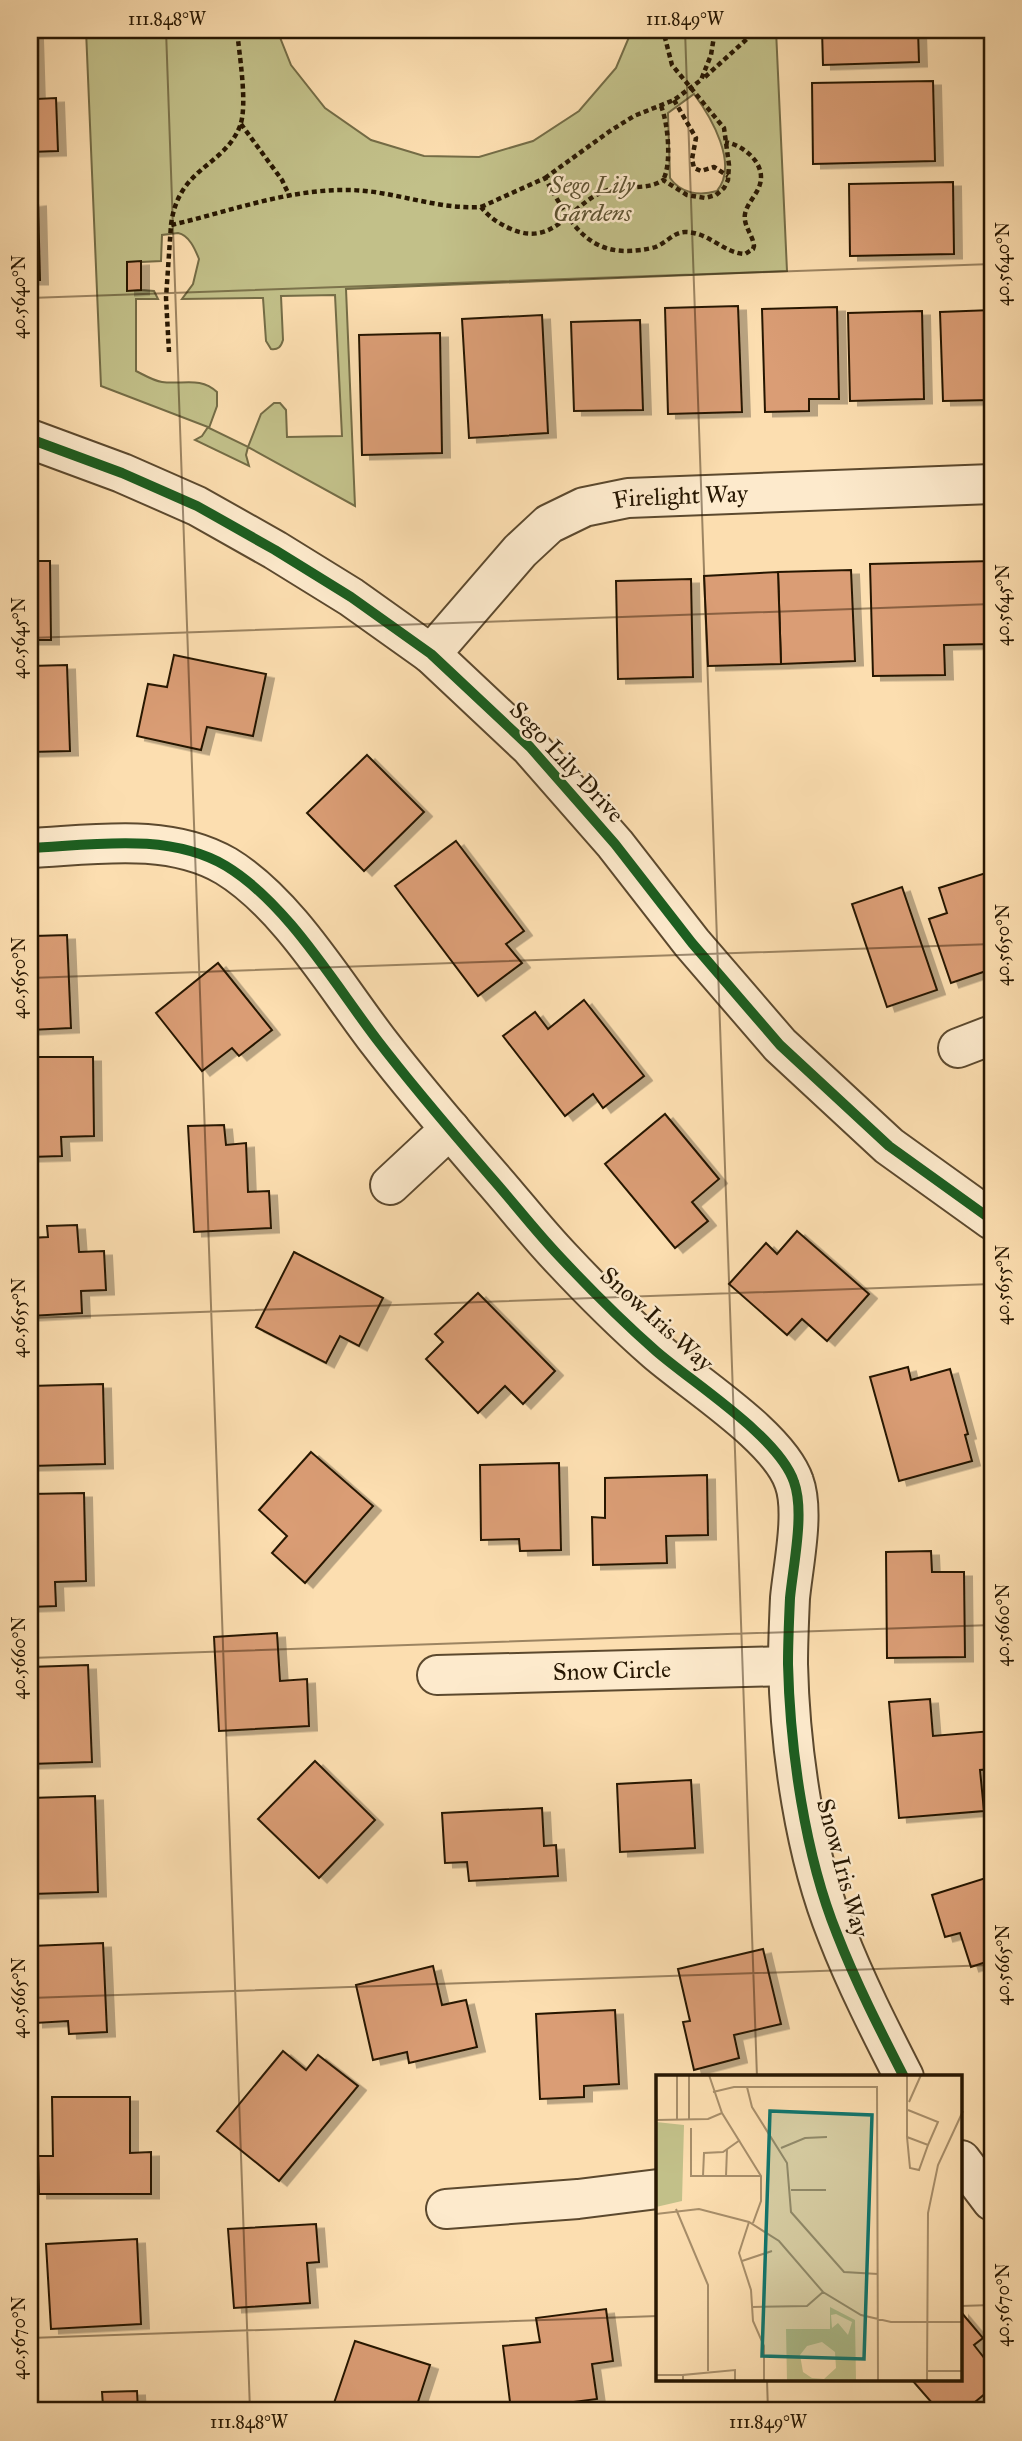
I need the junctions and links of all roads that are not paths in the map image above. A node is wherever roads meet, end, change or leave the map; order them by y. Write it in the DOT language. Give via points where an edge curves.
graph roads {
  1 [pos="30,439"];
  2 [pos="992,484"];
  3 [pos="430,654"];
  4 [pos="30,848"];
  5 [pos="450,1129"];
  6 [pos="390,1185"];
  7 [pos="992,1220"];
  8 [pos="788,1666"];
  9 [pos="437,1675"];
  10 [pos="903,2075"];
  11 [pos="962,2161"];
  12 [pos="656,2189"];
  13 [pos="992,2201"];
  14 [pos="446,2210"];
  1 -- 3 [label="street, Sego Lily Drive" via="197,506 351,597"];
  2 -- 3 [label="street, Firelight Way" via="628,498 584,507 549,524 520,551"];
  3 -- 7 [label="street, Sego Lily Drive" via="530,747 780,1045 889,1146"];
  4 -- 5 [label="street, Snow Iris Way" via="165,845 226,866 261,894 296,933"];
  5 -- 6 [label="street"];
  5 -- 8 [label="street, Snow Iris Way" via="559,1257 656,1351 776,1449 795,1483 798,1522"];
  8 -- 9 [label="street, Snow Circle"];
  8 -- 10 [label="street, Snow Iris Way" via="794,1752 810,1844 835,1931"];
  11 -- 13 [label="street"];
  12 -- 14 [label="street"];
}
